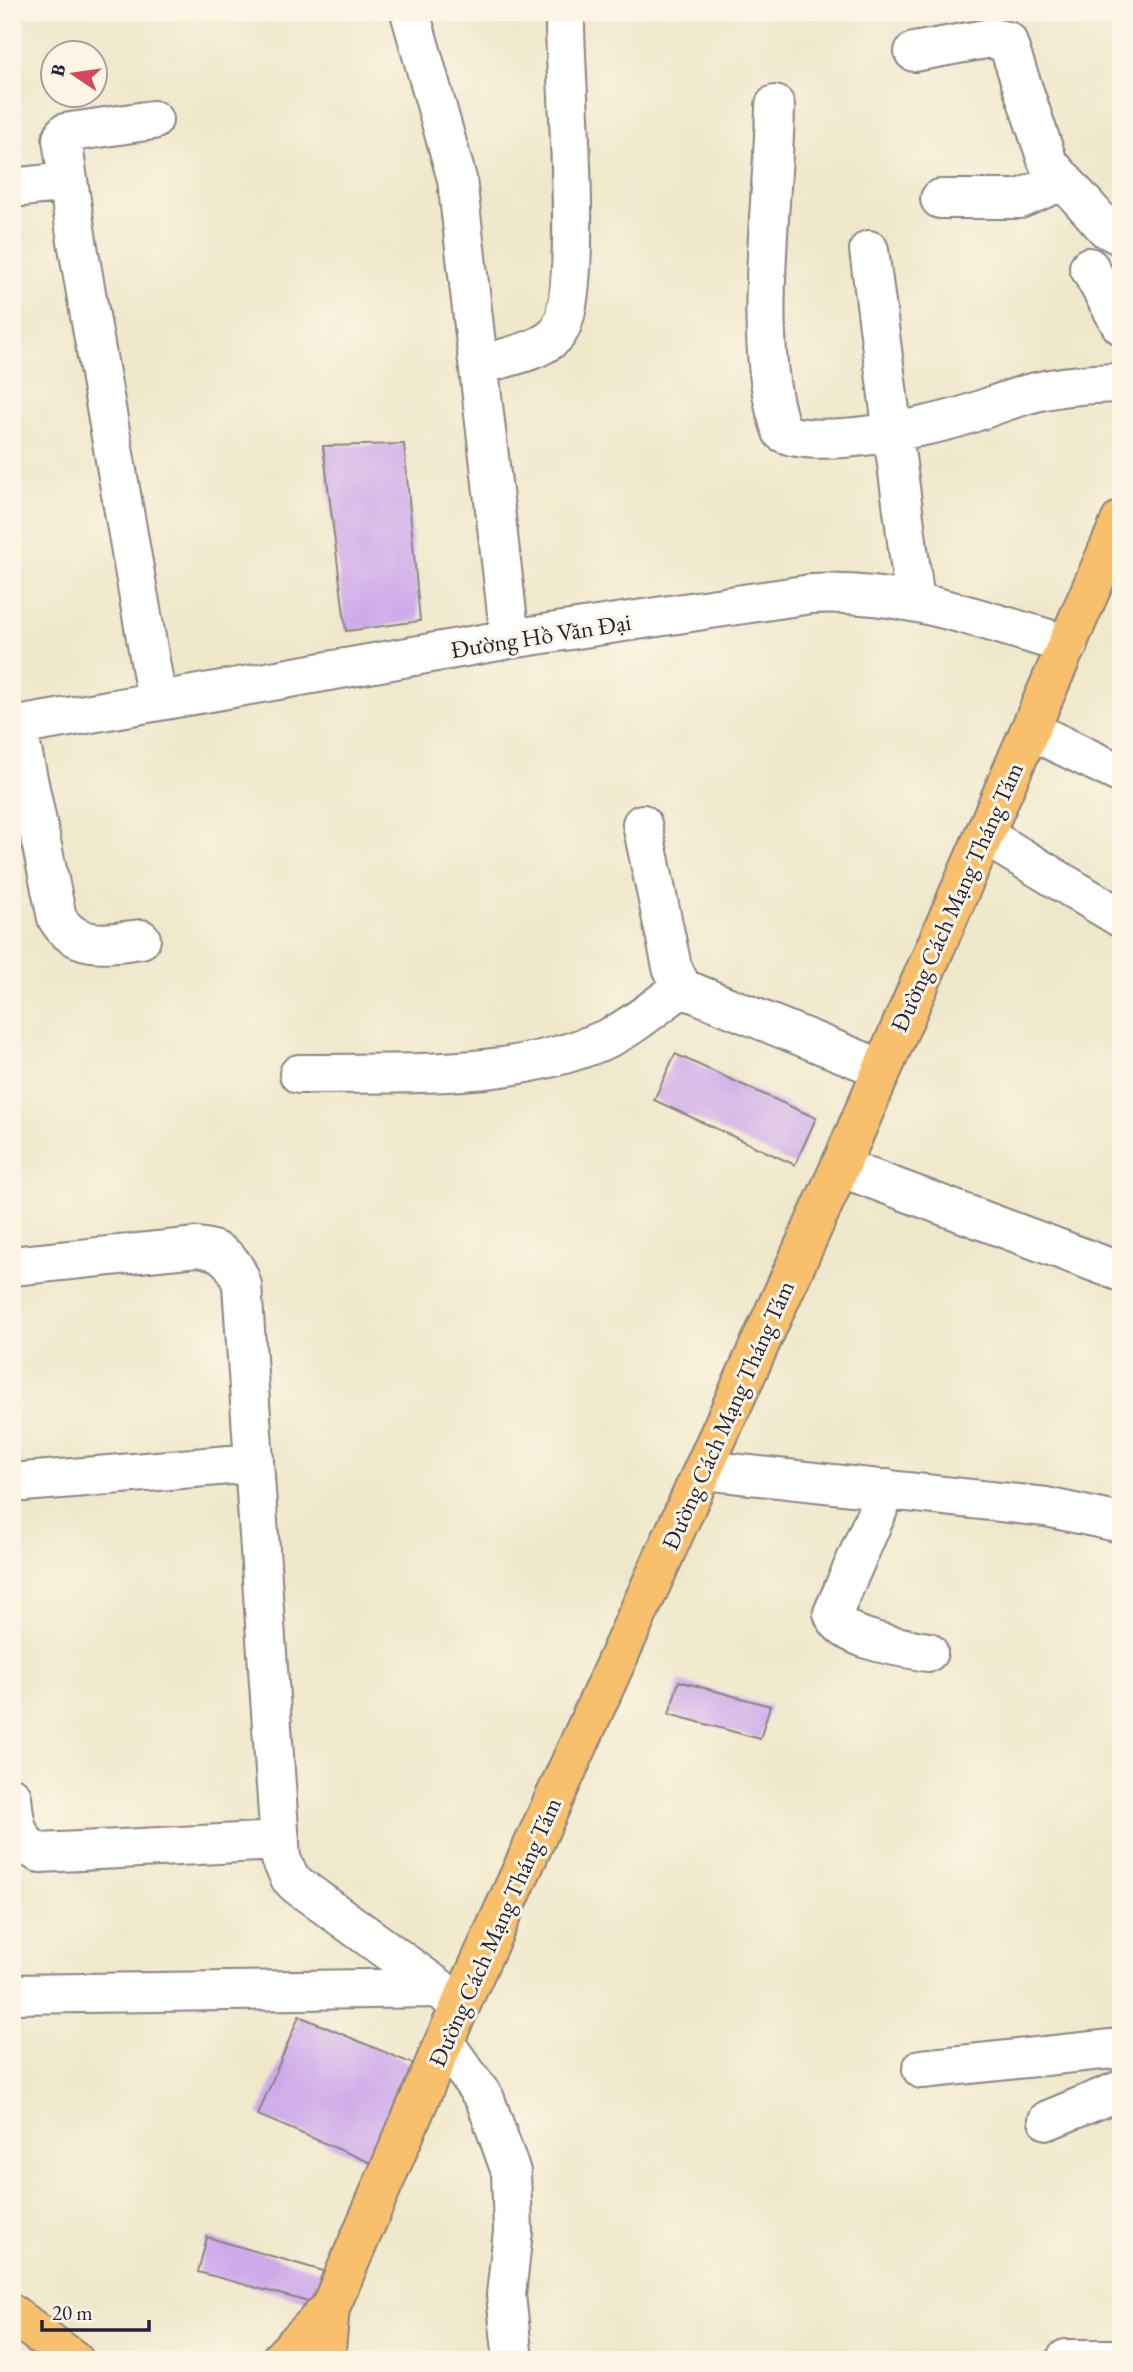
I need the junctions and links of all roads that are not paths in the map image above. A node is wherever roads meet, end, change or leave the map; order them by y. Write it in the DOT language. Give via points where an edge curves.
graph roads {
  1 [pos="410,12"];
  2 [pos="565,12"];
  3 [pos="956,28"];
  4 [pos="914,52"];
  5 [pos="775,105"];
  6 [pos="153,120"];
  7 [pos="1064,180"];
  8 [pos="68,182"];
  9 [pos="12,188"];
  10 [pos="940,199"];
  11 [pos="1121,236"];
  12 [pos="869,250"];
  13 [pos="1089,267"];
  14 [pos="1121,325"];
  15 [pos="481,365"];
  16 [pos="1121,383"];
  17 [pos="894,431"];
  18 [pos="1121,520"];
  19 [pos="915,602"];
  20 [pos="510,639"];
  21 [pos="1068,645"];
  22 [pos="157,701"];
  23 [pos="15,727"];
  24 [pos="1030,730"];
  25 [pos="1121,774"];
  26 [pos="642,824"];
  27 [pos="984,835"];
  28 [pos="1121,918"];
  29 [pos="141,939"];
  30 [pos="682,988"];
  31 [pos="881,1069"];
  32 [pos="299,1074"];
  33 [pos="840,1167"];
  34 [pos="12,1266"];
  35 [pos="1121,1272"];
  36 [pos="254,1464"];
  37 [pos="704,1470"];
  38 [pos="12,1483"];
  39 [pos="887,1489"];
  40 [pos="1121,1523"];
  41 [pos="928,1652"];
  42 [pos="12,1797"];
  43 [pos="279,1841"];
  44 [pos="12,1994"];
  45 [pos="449,1997"];
  46 [pos="444,2042"];
  47 [pos="1121,2048"];
  48 [pos="922,2069"];
  49 [pos="1121,2090"];
  50 [pos="1048,2120"];
  51 [pos="330,2308"];
  52 [pos="12,2314"];
  53 [pos="1066,2359"];
  54 [pos="1121,2359"];
  55 [pos="74,2360"];
  56 [pos="280,2360"];
  57 [pos="325,2360"];
  58 [pos="513,2360"];
  1 -- 15 [label="street" via="452,150"];
  2 -- 15 [label="street" via="574,229 566,311 557,334 540,346"];
  3 -- 4 [label="street"];
  3 -- 7 [label="street" via="1007,41 1040,145 1048,163"];
  5 -- 17 [label="street" via="767,333 772,402 782,432 812,440"];
  6 -- 8 [label="street" via="65,133"];
  7 -- 10 [label="street" via="1020,200"];
  7 -- 11 [label="street" via="1106,229"];
  8 -- 9 [label="street"];
  8 -- 22 [label="street"];
  12 -- 17 [label="street"];
  13 -- 14 [label="street"];
  15 -- 20 [label="street"];
  16 -- 17 [label="street" via="1039,391 960,417"];
  17 -- 19 [label="street"];
  18 -- 21 [label="main road, Đường Cách Mạng Tháng Tám"];
  19 -- 20 [label="street, Đường Hồ Văn Đại" via="859,594 811,594"];
  19 -- 21 [label="street, Đường Hồ Văn Đại"];
  20 -- 22 [label="street, Đường Hồ Văn Đại"];
  21 -- 24 [label="main road, Đường Cách Mạng Tháng Tám"];
  22 -- 23 [label="street, Đường Hồ Văn Đại"];
  23 -- 29 [label="street" via="57,918 72,935 93,945"];
  24 -- 25 [label="street"];
  24 -- 27 [label="main road, Đường Cách Mạng Tháng Tám"];
  26 -- 30 [label="street" via="672,967"];
  27 -- 28 [label="street"];
  27 -- 31 [label="main road, Đường Cách Mạng Tháng Tám"];
  30 -- 31 [label="street"];
  30 -- 32 [label="street" via="609,1038 550,1060 500,1069"];
  31 -- 33 [label="main road, Đường Cách Mạng Tháng Tám"];
  33 -- 35 [label="street"];
  33 -- 37 [label="main road, Đường Cách Mạng Tháng Tám"];
  34 -- 36 [label="street" via="197,1247 221,1252 238,1271 242,1285"];
  36 -- 38 [label="street"];
  36 -- 43 [label="street"];
  37 -- 39 [label="street"];
  37 -- 45 [label="main road, Đường Cách Mạng Tháng Tám"];
  39 -- 40 [label="street" via="1046,1507"];
  39 -- 41 [label="street" via="833,1613 841,1627 857,1635"];
  42 -- 43 [label="street" via="19,1836 28,1848 40,1853"];
  43 -- 45 [label="street" via="290,1878"];
  44 -- 45 [label="street"];
  45 -- 46 [label="main road, Đường Cách Mạng Tháng Tám"];
  46 -- 51 [label="main road, Đường Cách Mạng Tháng Tám"];
  46 -- 58 [label="street" via="485,2099 511,2172 513,2231 506,2295"];
  47 -- 48 [label="street"];
  49 -- 50 [label="street"];
  51 -- 56 [label="main road, Đường Cách Mạng Tháng Tám"];
  51 -- 57 [label="main road, Đường Cách Mạng Tháng Tám"];
  52 -- 55 [label="main road"];
  53 -- 54 [label="street"];
}
